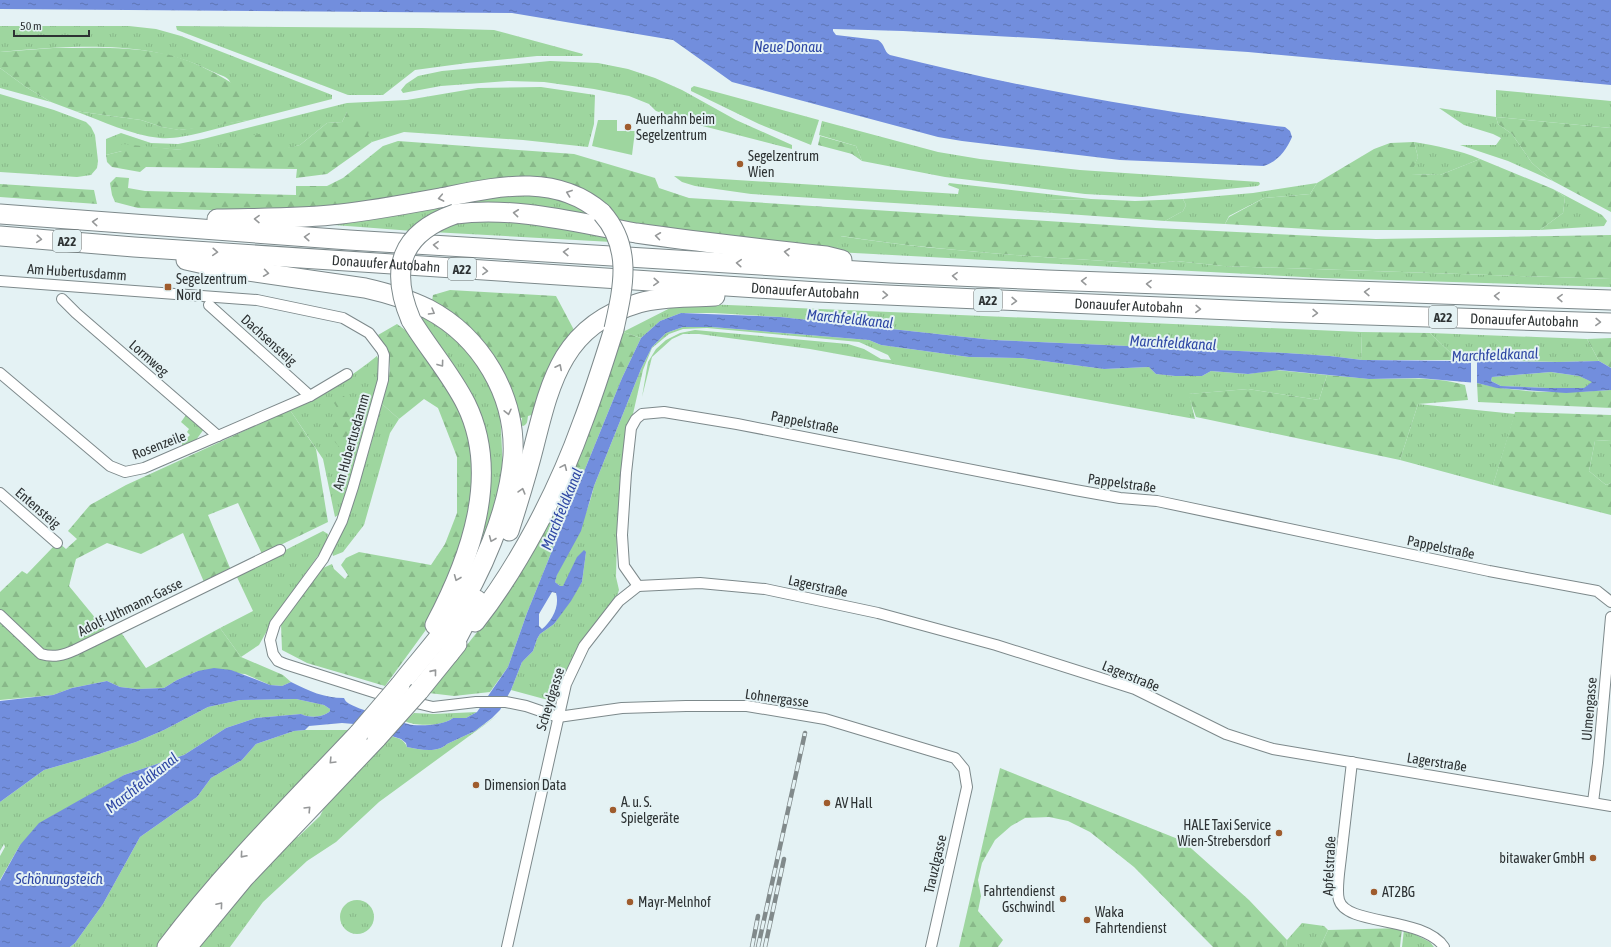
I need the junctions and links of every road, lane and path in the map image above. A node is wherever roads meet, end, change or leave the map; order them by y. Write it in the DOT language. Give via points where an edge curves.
graph roads {
  1 [pos="0,214"];
  2 [pos="134,225"];
  3 [pos="0,236"];
  4 [pos="134,247"];
  5 [pos="890,273"];
  6 [pos="0,280"];
  7 [pos="790,291"];
  8 [pos="62,299"];
  9 [pos="1611,300"];
  10 [pos="209,305"];
  11 [pos="1611,322"];
  12 [pos="0,373"];
  13 [pos="347,374"];
  14 [pos="310,396"];
  15 [pos="218,436"];
  16 [pos="0,493"];
  17 [pos="57,543"];
  18 [pos="280,550"];
  19 [pos="638,586"];
  20 [pos="1611,602"];
  21 [pos="0,615"];
  22 [pos="1611,617"];
  23 [pos="449,654"];
  24 [pos="415,665"];
  25 [pos="558,717"];
  26 [pos="1352,762"];
  27 [pos="967,787"];
  28 [pos="1593,802"];
  29 [pos="1611,806"];
  30 [pos="167,947"];
  31 [pos="186,947"];
  32 [pos="507,947"];
  33 [pos="931,947"];
  34 [pos="1444,947"];
  2 -- 1 [label="highway, Donauufer Autobahn / A22, one-way"];
  5 -- 2 [label="highway, Donauufer Autobahn / A22, one-way"];
  23 -- 2 [label="highway, one-way, bridge" via="483,613 510,571 537,523 582,426 614,329 622,286 623,262 615,230 593,206 573,195 550,188 525,186 493,188 340,215 288,219 156,221"];
  3 -- 4 [label="highway, Donauufer Autobahn / A22, one-way"];
  4 -- 7 [label="highway, Donauufer Autobahn / A22, one-way"];
  4 -- 24 [label="highway, one-way" via="213,266 340,283 416,303 444,319 466,336 484,358 498,383 511,424 513,454 509,483 501,515 472,584 451,621"];
  9 -- 5 [label="highway, Donauufer Autobahn / A22, one-way"];
  5 -- 24 [label="highway, one-way, bridge" via="826,256 679,239 528,214 484,211 456,214 432,223 424,229 406,251 400,287 411,320 466,404 479,438 482,474 475,522 463,562 451,594"];
  6 -- 25 [label="street, Am Hubertusdamm" via="248,299 343,318 369,333 384,355 383,380 353,487 342,521 324,558 275,624 270,640 273,654 285,664 382,696 433,707 476,702 506,702"];
  7 -- 11 [label="highway, Donauufer Autobahn / A22, one-way" via="1268,312"];
  23 -- 7 [label="highway, one-way" via="498,559 518,505 552,380 576,340 606,317 640,303 674,298"];
  8 -- 15 [label="street, Lormweg"];
  10 -- 14 [label="street, Dachsensteig"];
  12 -- 15 [label="street, Rosenzeile" via="117,470 125,472 144,468"];
  13 -- 14 [label="street, Rosenzeile"];
  14 -- 15 [label="street, Rosenzeile"];
  16 -- 17 [label="street, Entensteig"];
  18 -- 21 [label="street, Adolf-Uthmann-Gasse" via="59,656 49,657 41,654"];
  19 -- 20 [label="street, Pappelstraße" via="624,566 622,535 631,428 642,414 664,412 1075,490 1157,501 1489,571 1597,591"];
  19 -- 25 [label="street, Scheydgasse" via="619,601 584,646 566,684"];
  19 -- 26 [label="street, Lagerstraße" via="700,583 765,589 878,613 996,645 1135,689 1226,734 1273,750"];
  22 -- 28 [label="street, Ulmengasse"];
  31 -- 23 [label="highway, one-way, bridge" via="244,878 377,738"];
  24 -- 30 [label="highway, one-way, bridge" via="359,733 246,852"];
  25 -- 27 [label="street, Lohnergasse" via="622,708 746,706 826,719 955,758 964,769"];
  25 -- 32 [label="street, Scheydgasse"];
  26 -- 28 [label="street, Lagerstraße"];
  26 -- 34 [label="street, Apfelstraße" via="1339,877 1339,900 1348,911 1360,916 1411,926 1434,936"];
  27 -- 33 [label="street, Trauzlgasse"];
  28 -- 29 [label="street, Lagerstraße"];
}
